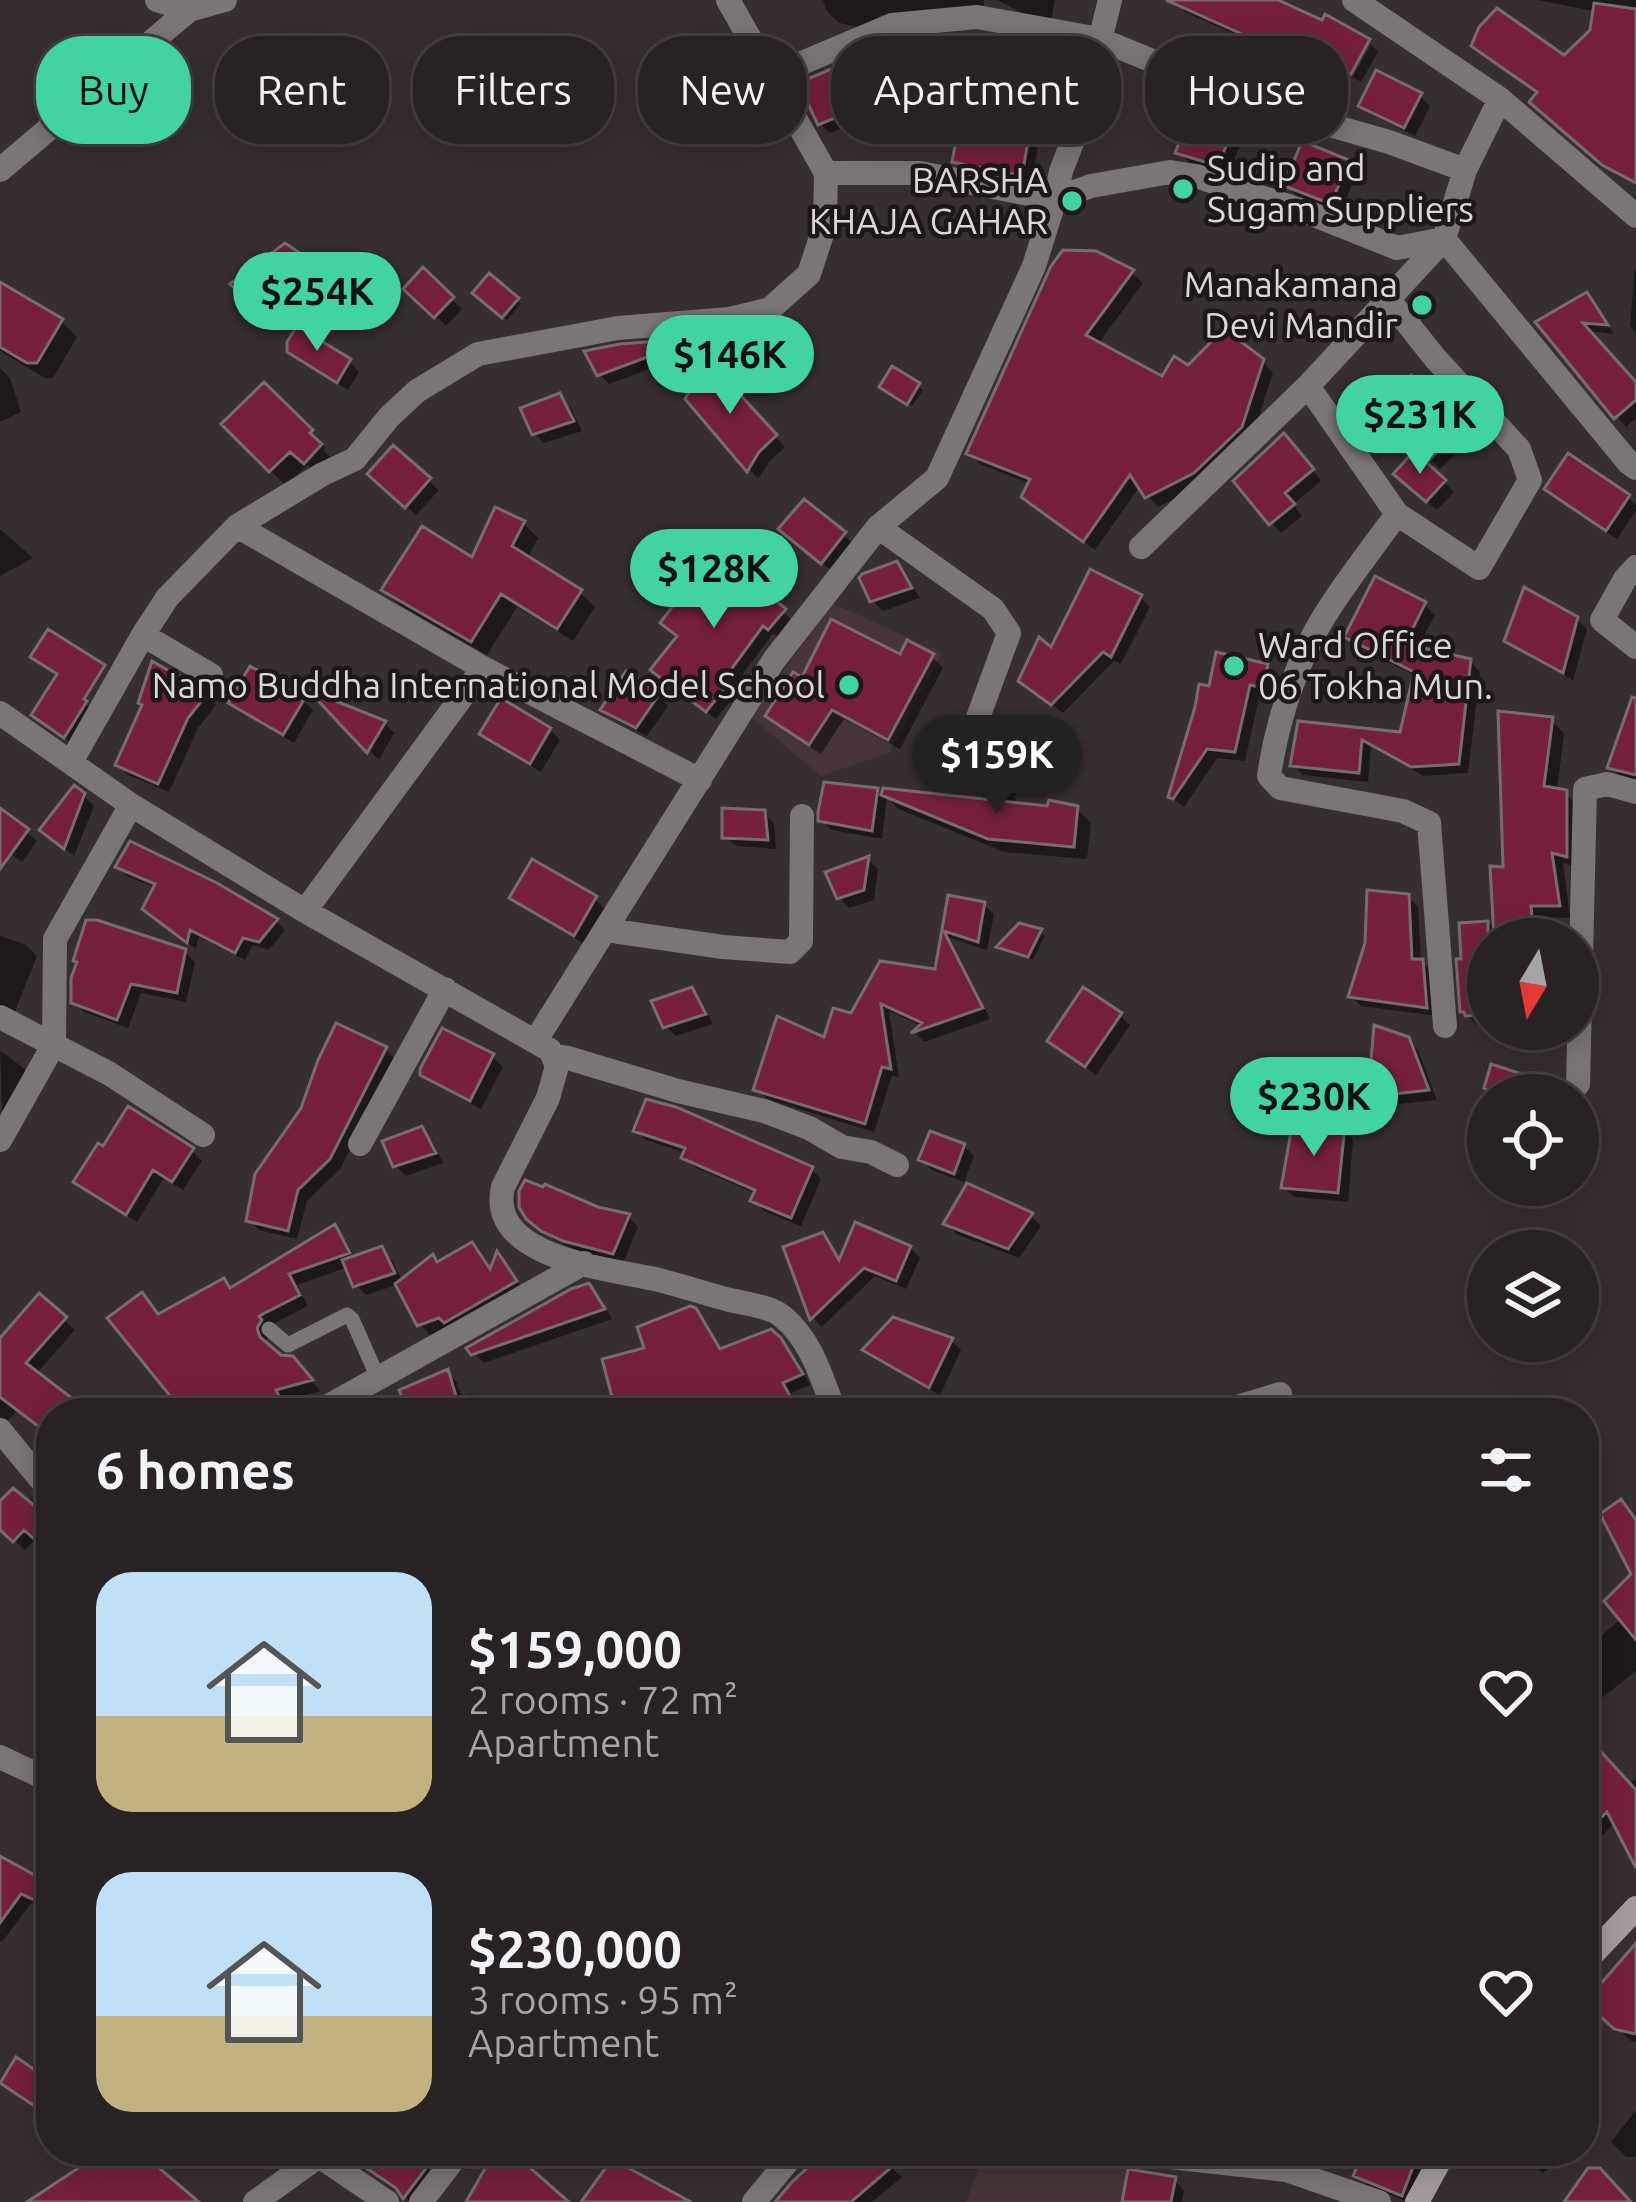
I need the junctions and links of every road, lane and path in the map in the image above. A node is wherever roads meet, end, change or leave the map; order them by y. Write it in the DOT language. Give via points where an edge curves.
graph roads {
  1 [pos="157,0"];
  2 [pos="225,0"];
  3 [pos="728,0"];
  4 [pos="1109,0"];
  5 [pos="1354,0"];
  6 [pos="189,10"];
  7 [pos="748,36"];
  8 [pos="866,36"];
  9 [pos="1083,36"];
  10 [pos="1100,36"];
  11 [pos="1121,48"];
  12 [pos="1500,98"];
  13 [pos="807,139"];
  14 [pos="1071,144"];
  15 [pos="0,170"];
  16 [pos="1465,170"];
  17 [pos="826,173"];
  18 [pos="1055,199"];
  19 [pos="1636,216"];
  20 [pos="1444,239"];
  21 [pos="1388,298"];
  22 [pos="1308,386"];
  23 [pos="1636,468"];
  24 [pos="1397,514"];
  25 [pos="237,526"];
  26 [pos="878,527"];
  27 [pos="1141,547"];
  28 [pos="1636,567"];
  29 [pos="143,634"];
  30 [pos="1636,647"];
  31 [pos="484,668"];
  32 [pos="211,675"];
  33 [pos="0,713"];
  34 [pos="976,723"];
  35 [pos="71,762"];
  36 [pos="700,780"];
  37 [pos="1636,792"];
  38 [pos="131,805"];
  39 [pos="802,817"];
  40 [pos="305,911"];
  41 [pos="605,929"];
  42 [pos="445,989"];
  43 [pos="0,1017"];
  44 [pos="1444,1026"];
  45 [pos="54,1043"];
  46 [pos="544,1048"];
  47 [pos="1578,1074"];
  48 [pos="202,1136"];
  49 [pos="0,1140"];
  50 [pos="360,1144"];
  51 [pos="897,1165"];
  52 [pos="584,1264"];
  53 [pos="269,1329"];
  54 [pos="378,1378"];
  55 [pos="1280,1394"];
  56 [pos="343,1398"];
  57 [pos="830,1398"];
  58 [pos="1267,1398"];
  59 [pos="0,1430"];
  60 [pos="36,1474"];
  61 [pos="0,1757"];
  62 [pos="36,1773"];
  63 [pos="1636,1908"];
  64 [pos="1599,1947"];
  65 [pos="306,2166"];
  66 [pos="335,2166"];
  67 [pos="449,2166"];
  68 [pos="784,2166"];
  69 [pos="1250,2166"];
  70 [pos="1437,2166"];
  71 [pos="255,2202"];
  72 [pos="387,2202"];
  73 [pos="421,2202"];
  74 [pos="754,2202"];
  75 [pos="1379,2202"];
  76 [pos="1418,2202"];
  1 -- 6 [label="street"];
  2 -- 6 [label="street"];
  3 -- 7 [label="street"];
  4 -- 10 [label="street"];
  5 -- 12 [label="street"];
  6 -- 15 [label="street"];
  8 -- 9 [label="street" via="892,25 977,16"];
  11 -- 16 [label="street" via="1259,105"];
  12 -- 16 [label="street"];
  12 -- 19 [label="street"];
  13 -- 17 [label="street"];
  14 -- 18 [label="street"];
  16 -- 20 [label="street"];
  17 -- 18 [label="street" via="920,173"];
  17 -- 25 [label="street" via="825,225 809,274 770,309 478,354 417,391 355,459"];
  18 -- 20 [label="street" via="1170,172 1397,248"];
  18 -- 26 [label="street" via="1034,266 937,478"];
  20 -- 21 [label="street"];
  20 -- 23 [label="street"];
  21 -- 22 [label="street"];
  21 -- 24 [label="street" via="1519,449 1530,480 1479,568"];
  22 -- 24 [label="street"];
  22 -- 27 [label="street"];
  24 -- 44 [label="street" via="1300,662 1269,776 1280,788 1429,823"];
  25 -- 29 [label="street"];
  25 -- 31 [label="street"];
  26 -- 34 [label="street" via="993,609 1009,633"];
  26 -- 36 [label="street" via="774,660"];
  28 -- 30 [label="street" via="1602,620"];
  29 -- 32 [label="street"];
  29 -- 35 [label="street"];
  31 -- 36 [label="street"];
  31 -- 40 [label="street"];
  33 -- 35 [label="street"];
  35 -- 38 [label="street"];
  36 -- 41 [label="street"];
  37 -- 47 [label="street" via="1607,784 1585,789"];
  38 -- 40 [label="street"];
  38 -- 45 [label="street" via="55,939"];
  39 -- 41 [label="street" via="801,941 790,952"];
  40 -- 42 [label="street"];
  41 -- 46 [label="street"];
  42 -- 46 [label="street"];
  42 -- 50 [label="street"];
  43 -- 45 [label="street"];
  45 -- 48 [label="street"];
  45 -- 49 [label="street"];
  46 -- 51 [label="street" via="764,1111"];
  46 -- 52 [label="street" via="556,1073 500,1202 526,1241"];
  52 -- 54 [label="street"];
  52 -- 57 [label="street" via="781,1314 813,1353"];
  53 -- 54 [label="lane" via="288,1345 347,1315"];
  54 -- 56 [label="street"];
  55 -- 58 [label="street"];
  59 -- 60 [label="street"];
  61 -- 62 [label="street"];
  63 -- 64 [label="main road"];
  65 -- 71 [label="street"];
  66 -- 72 [label="street"];
  67 -- 73 [label="street"];
  68 -- 74 [label="street"];
  69 -- 75 [label="street"];
  70 -- 76 [label="main road"];
}
